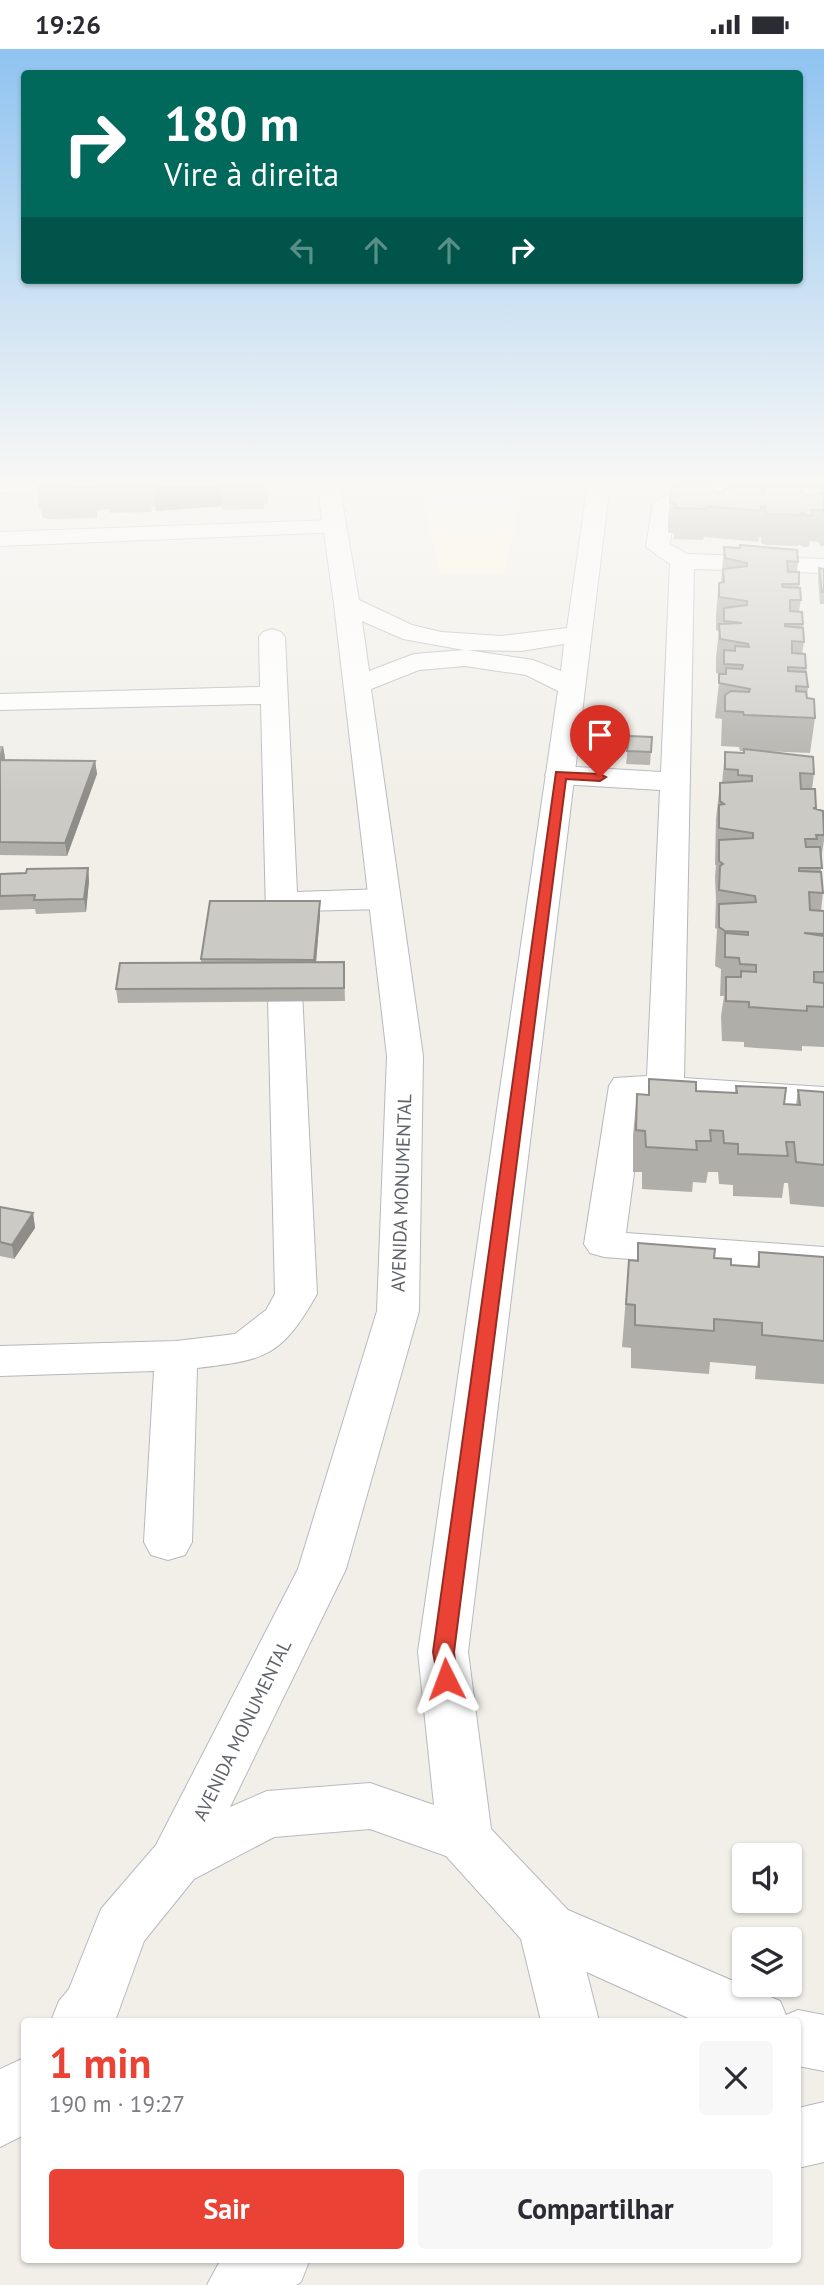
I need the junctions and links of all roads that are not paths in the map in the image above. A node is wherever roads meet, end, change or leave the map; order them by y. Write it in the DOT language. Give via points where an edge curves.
graph roads {
  1 [pos="344,587"];
  2 [pos="585,587"];
  3 [pos="681,587"];
  4 [pos="347,604"];
  5 [pos="579,633"];
  6 [pos="272,637"];
  7 [pos="357,685"];
  8 [pos="571,687"];
  9 [pos="275,695"];
  10 [pos="0,702"];
  11 [pos="561,768"];
  12 [pos="676,773"];
  13 [pos="384,899"];
  14 [pos="282,902"];
  15 [pos="665,1089"];
  16 [pos="824,1098"];
  17 [pos="824,1260"];
  18 [pos="176,1356"];
  19 [pos="0,1361"];
  20 [pos="168,1542"];
  21 [pos="465,1839"];
  22 [pos="176,1862"];
  23 [pos="547,1927"];
  24 [pos="88,2016"];
  25 [pos="569,2018"];
  26 [pos="752,2018"];
  27 [pos="801,2039"];
  28 [pos="824,2043"];
  29 [pos="21,2091"];
  30 [pos="0,2117"];
  31 [pos="824,2132"];
  32 [pos="801,2137"];
  33 [pos="272,2263"];
  34 [pos="240,2285"];
  1 -- 4 [label="street, AVENIDA MONUMENTAL"];
  2 -- 5 [label="street"];
  3 -- 12 [label="street"];
  4 -- 5 [label="street" via="421,636 549,642"];
  4 -- 7 [label="street, AVENIDA MONUMENTAL"];
  5 -- 8 [label="street"];
  6 -- 9 [label="street"];
  7 -- 8 [label="street" via="414,662 466,658 533,668"];
  7 -- 13 [label="street, AVENIDA MONUMENTAL"];
  8 -- 11 [label="street"];
  9 -- 10 [label="street"];
  9 -- 14 [label="street"];
  11 -- 12 [label="street"];
  11 -- 21 [label="street" via="443,1652"];
  12 -- 15 [label="street"];
  13 -- 14 [label="street"];
  13 -- 22 [label="street, AVENIDA MONUMENTAL" via="405,1056 398,1311 322,1569"];
  14 -- 18 [label="street" via="296,1294 281,1320 261,1339 244,1347"];
  15 -- 16 [label="street"];
  15 -- 17 [label="street" via="627,1086 604,1244"];
  18 -- 19 [label="street"];
  18 -- 20 [label="street"];
  21 -- 22 [label="street" via="370,1806 267,1814"];
  21 -- 23 [label="street"];
  22 -- 24 [label="street" via="121,1927"];
  23 -- 25 [label="street"];
  23 -- 26 [label="street"];
  27 -- 28 [label="street"];
  29 -- 30 [label="street"];
  31 -- 32 [label="street"];
  33 -- 34 [label="street"];
}
